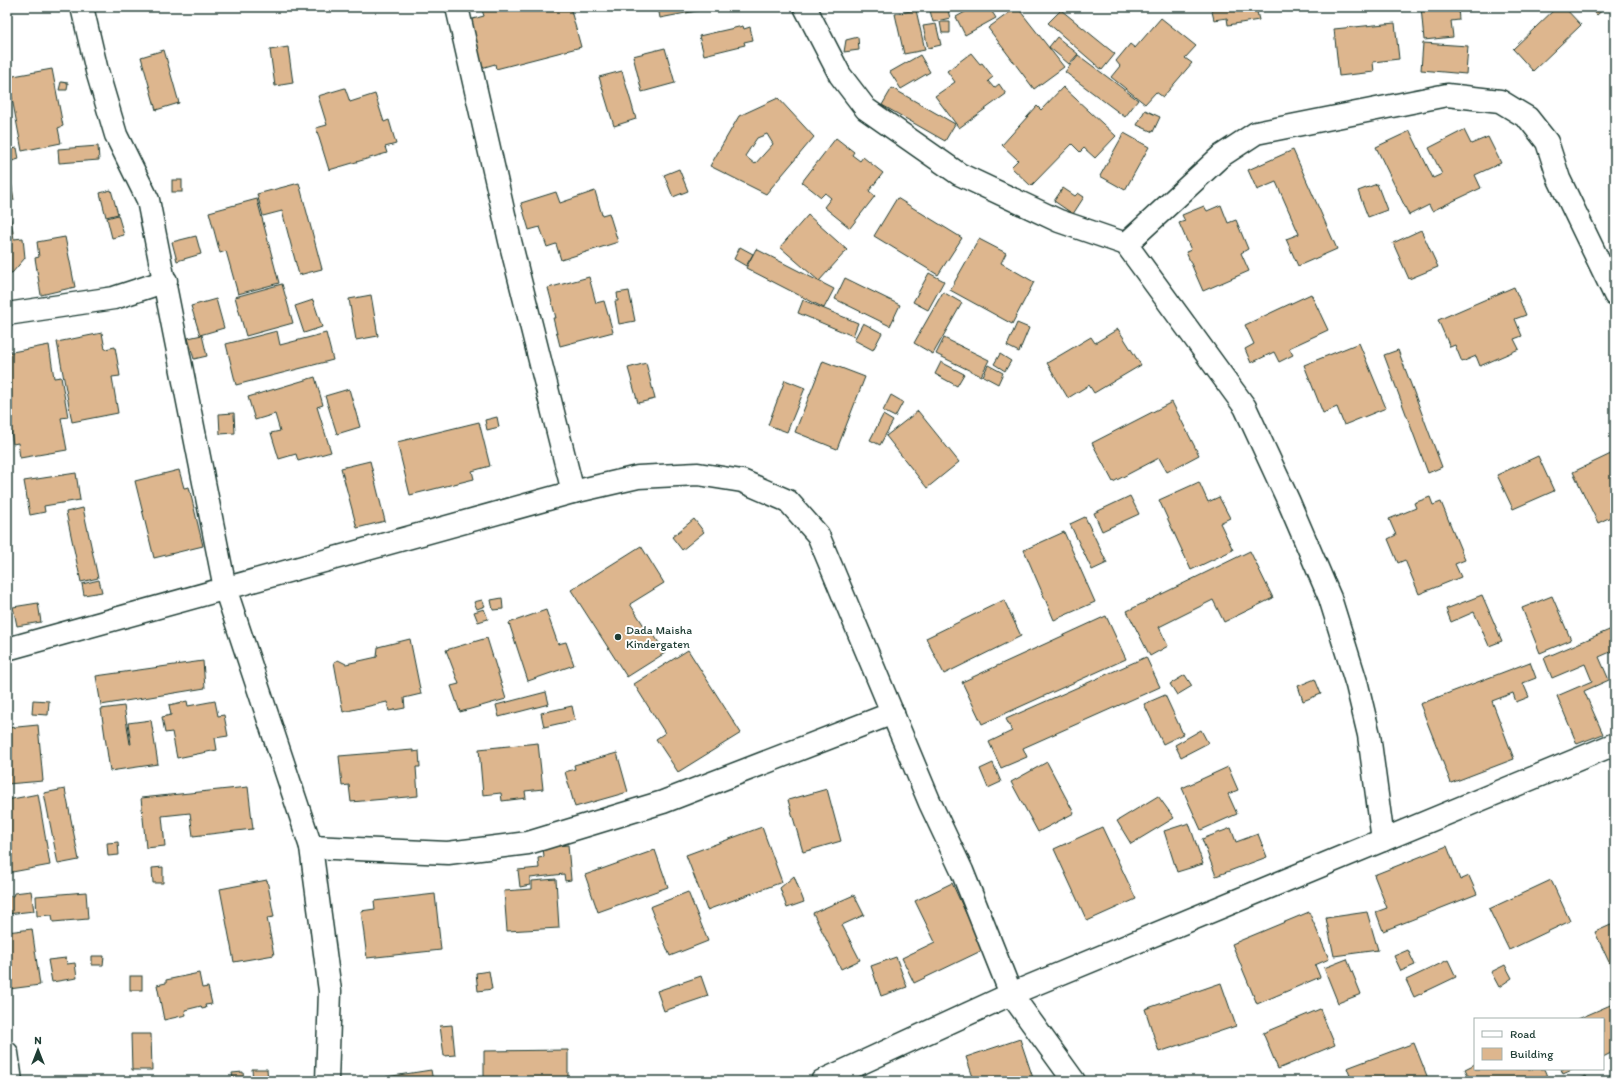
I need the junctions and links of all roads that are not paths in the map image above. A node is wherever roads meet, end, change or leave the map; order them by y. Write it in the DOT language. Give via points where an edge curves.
graph roads {
  1 [pos="82,7"];
  2 [pos="457,7"];
  3 [pos="805,7"];
  4 [pos="1126,244"];
  5 [pos="166,282"];
  6 [pos="1615,294"];
  7 [pos="7,314"];
  8 [pos="573,492"];
  9 [pos="225,588"];
  10 [pos="7,649"];
  11 [pos="893,713"];
  12 [pos="1615,744"];
  13 [pos="1383,840"];
  14 [pos="311,847"];
  15 [pos="1010,994"];
  16 [pos="7,1052"];
  17 [pos="11,1081"];
  18 [pos="327,1081"];
  19 [pos="822,1081"];
  20 [pos="1074,1081"];
  1 -- 5 [label="street" via="116,135 148,200"];
  2 -- 8 [label="street" via="510,240"];
  3 -- 4 [label="street" via="840,75 866,109 959,174 1059,221"];
  4 -- 6 [label="street" via="1221,156 1256,133 1447,95 1500,101 1528,118 1547,142 1560,179"];
  4 -- 13 [label="street" via="1245,407 1288,500 1330,598 1357,685 1369,735"];
  5 -- 7 [label="street" via="114,298"];
  5 -- 9 [label="street"];
  8 -- 9 [label="street"];
  8 -- 11 [label="street" via="638,477 698,474 742,481 788,501 818,535"];
  9 -- 10 [label="street"];
  9 -- 14 [label="street"];
  11 -- 14 [label="street" via="663,802 528,843 448,853"];
  11 -- 15 [label="street" via="930,803 962,871"];
  12 -- 13 [label="street"];
  13 -- 15 [label="street"];
  14 -- 18 [label="street" via="330,991"];
  15 -- 19 [label="street"];
  15 -- 20 [label="street"];
  16 -- 17 [label="street"];
}
